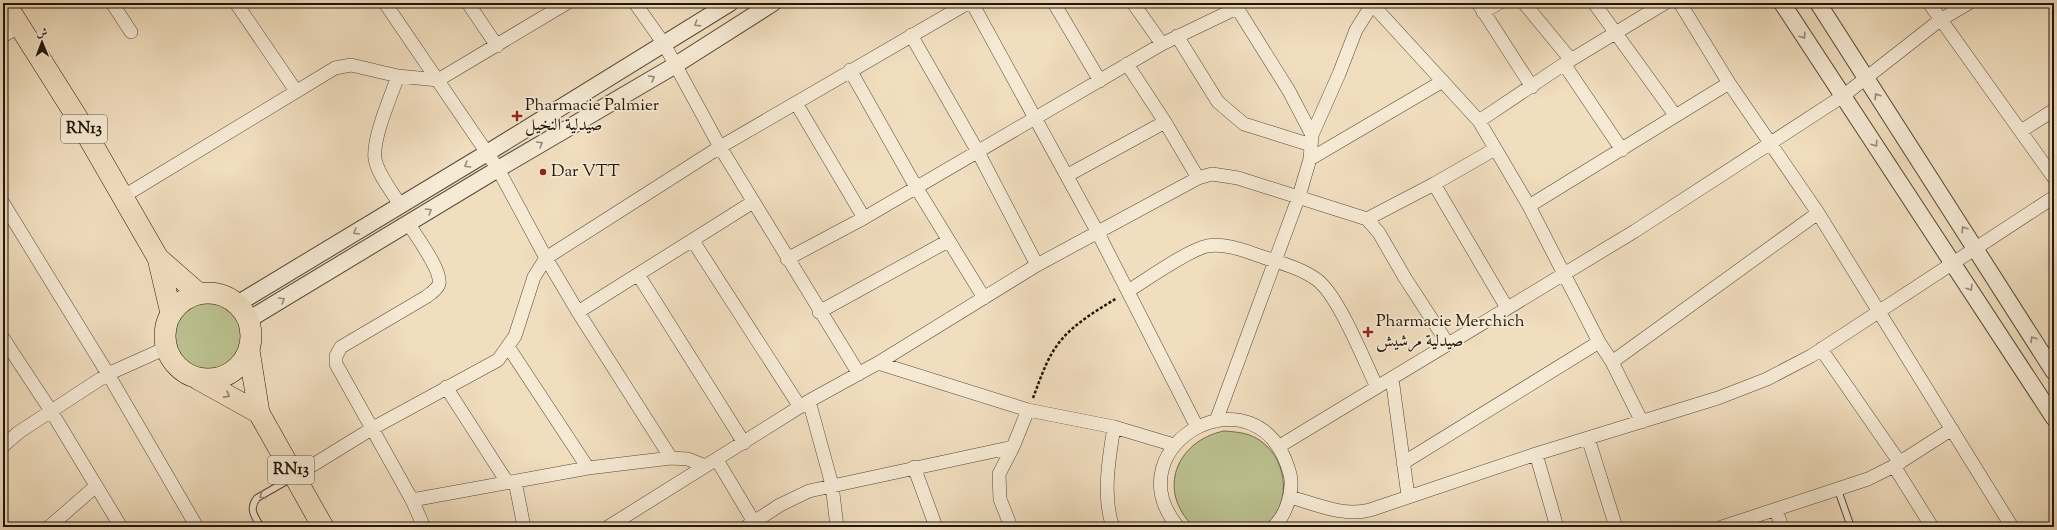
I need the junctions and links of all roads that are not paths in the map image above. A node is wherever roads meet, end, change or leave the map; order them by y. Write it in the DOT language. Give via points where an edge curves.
graph roads {
  1 [pos="5,3"];
  2 [pos="112,3"];
  3 [pos="236,3"];
  4 [pos="385,3"];
  5 [pos="468,3"];
  6 [pos="567,3"];
  7 [pos="635,3"];
  8 [pos="730,3"];
  9 [pos="773,3"];
  10 [pos="968,3"];
  11 [pos="972,3"];
  12 [pos="1054,3"];
  13 [pos="1133,3"];
  14 [pos="1372,3"];
  15 [pos="1498,3"];
  16 [pos="1524,3"];
  17 [pos="1594,3"];
  18 [pos="1665,3"];
  19 [pos="1680,3"];
  20 [pos="1782,3"];
  21 [pos="1818,3"];
  22 [pos="1929,3"];
  23 [pos="1969,3"];
  24 [pos="1236,6"];
  25 [pos="1481,8"];
  26 [pos="1940,20"];
  27 [pos="11,31"];
  28 [pos="131,32"];
  29 [pos="1615,33"];
  30 [pos="911,35"];
  31 [pos="1177,36"];
  32 [pos="664,44"];
  33 [pos="1162,44"];
  34 [pos="497,46"];
  35 [pos="1568,62"];
  36 [pos="1127,64"];
  37 [pos="674,66"];
  38 [pos="850,70"];
  39 [pos="398,76"];
  40 [pos="438,80"];
  41 [pos="1100,80"];
  42 [pos="1866,80"];
  43 [pos="1443,81"];
  44 [pos="1729,83"];
  45 [pos="1532,87"];
  46 [pos="296,91"];
  47 [pos="1843,96"];
  48 [pos="796,103"];
  49 [pos="2054,110"];
  50 [pos="1675,115"];
  51 [pos="1035,118"];
  52 [pos="1479,121"];
  53 [pos="1166,122"];
  54 [pos="2021,131"];
  55 [pos="1311,140"];
  56 [pos="1770,143"];
  57 [pos="720,147"];
  58 [pos="1495,149"];
  59 [pos="1622,150"];
  60 [pos="978,152"];
  61 [pos="487,153"];
  62 [pos="1310,159"];
  63 [pos="498,169"];
  64 [pos="1068,176"];
  65 [pos="1198,178"];
  66 [pos="2054,178"];
  67 [pos="1434,184"];
  68 [pos="916,187"];
  69 [pos="124,196"];
  70 [pos="1299,196"];
  71 [pos="2054,198"];
  72 [pos="753,202"];
  73 [pos="3,203"];
  74 [pos="400,205"];
  75 [pos="1529,206"];
  76 [pos="1818,213"];
  77 [pos="864,218"];
  78 [pos="1367,219"];
  79 [pos="408,224"];
  80 [pos="1098,233"];
  81 [pos="693,241"];
  82 [pos="948,241"];
  83 [pos="1976,248"];
  84 [pos="158,258"];
  85 [pos="546,258"];
  86 [pos="787,259"];
  87 [pos="1274,261"];
  88 [pos="1954,263"];
  89 [pos="1037,265"];
  90 [pos="1564,273"];
  91 [pos="639,276"];
  92 [pos="1128,291"];
  93 [pos="199,294"];
  94 [pos="984,298"];
  95 [pos="236,304"];
  96 [pos="1507,308"];
  97 [pos="578,312"];
  98 [pos="819,312"];
  99 [pos="171,313"];
  100 [pos="1879,313"];
  101 [pos="248,320"];
  102 [pos="3,338"];
  103 [pos="1599,342"];
  104 [pos="1448,344"];
  105 [pos="166,348"];
  106 [pos="509,348"];
  107 [pos="1821,349"];
  108 [pos="249,350"];
  109 [pos="1612,362"];
  110 [pos="878,363"];
  111 [pos="2054,372"];
  112 [pos="108,374"];
  113 [pos="859,374"];
  114 [pos="196,378"];
  115 [pos="1392,378"];
  116 [pos="446,387"];
  117 [pos="1377,387"];
  118 [pos="805,404"];
  119 [pos="1028,410"];
  120 [pos="51,411"];
  121 [pos="259,413"];
  122 [pos="2054,418"];
  123 [pos="1216,421"];
  124 [pos="1642,422"];
  125 [pos="1114,427"];
  126 [pos="1197,427"];
  127 [pos="373,428"];
  128 [pos="1952,429"];
  129 [pos="1588,438"];
  130 [pos="744,443"];
  131 [pos="1174,444"];
  132 [pos="3,446"];
  133 [pos="1278,446"];
  134 [pos="1013,447"];
  135 [pos="1536,454"];
  136 [pos="671,458"];
  137 [pos="711,463"];
  138 [pos="1403,463"];
  139 [pos="1897,465"];
  140 [pos="914,467"];
  141 [pos="588,468"];
  142 [pos="295,476"];
  143 [pos="511,482"];
  144 [pos="832,485"];
  145 [pos="96,486"];
  146 [pos="1838,490"];
  147 [pos="1290,496"];
  148 [pos="1408,496"];
  149 [pos="412,500"];
  150 [pos="1776,510"];
  151 [pos="753,525"];
  152 [pos="49,527"];
  153 [pos="121,527"];
  154 [pos="196,527"];
  155 [pos="261,527"];
  156 [pos="323,527"];
  157 [pos="424,527"];
  158 [pos="524,527"];
  159 [pos="608,527"];
  160 [pos="837,527"];
  161 [pos="936,527"];
  162 [pos="1011,527"];
  163 [pos="1113,527"];
  164 [pos="1178,527"];
  165 [pos="1273,527"];
  166 [pos="1556,527"];
  167 [pos="1616,527"];
  168 [pos="1722,527"];
  169 [pos="1782,527"];
  170 [pos="1851,527"];
  171 [pos="1932,527"];
  172 [pos="2012,527"];
  1 -- 27 [label="main road, RN13"];
  2 -- 28 [label="street"];
  3 -- 46 [label="street"];
  4 -- 40 [label="street"];
  5 -- 34 [label="street"];
  6 -- 34 [label="street"];
  7 -- 32 [label="street"];
  8 -- 32 [label="street, one-way"];
  9 -- 37 [label="street"];
  10 -- 30 [label="street"];
  11 -- 51 [label="street"];
  12 -- 41 [label="street"];
  13 -- 33 [label="street"];
  14 -- 43 [label="street"];
  14 -- 55 [label="street" via="1356,30"];
  15 -- 25 [label="street"];
  16 -- 35 [label="street"];
  17 -- 29 [label="street"];
  18 -- 29 [label="street"];
  19 -- 44 [label="street"];
  20 -- 47 [label="street, one-way"];
  21 -- 42 [label="street"];
  22 -- 26 [label="street"];
  23 -- 26 [label="street"];
  24 -- 31 [label="street"];
  24 -- 55 [label="street" via="1289,91"];
  25 -- 45 [label="street"];
  26 -- 42 [label="street"];
  26 -- 54 [label="street"];
  27 -- 69 [label="main road, RN13"];
  29 -- 35 [label="street"];
  29 -- 50 [label="street"];
  30 -- 38 [label="street"];
  30 -- 60 [label="street"];
  31 -- 33 [label="street"];
  31 -- 55 [label="street" via="1218,102 1244,124"];
  32 -- 37 [label="street"];
  32 -- 61 [label="street"];
  33 -- 36 [label="street"];
  34 -- 40 [label="street"];
  35 -- 45 [label="street"];
  35 -- 59 [label="street"];
  36 -- 41 [label="street"];
  36 -- 53 [label="street"];
  37 -- 57 [label="street"];
  63 -- 37 [label="street, one-way"];
  38 -- 48 [label="street"];
  38 -- 68 [label="street"];
  39 -- 40 [label="street"];
  39 -- 46 [label="street" via="343,65"];
  39 -- 74 [label="street" via="377,136 375,159"];
  40 -- 61 [label="street"];
  41 -- 51 [label="street"];
  42 -- 47 [label="street"];
  83 -- 42 [label="street, one-way"];
  43 -- 52 [label="street"];
  43 -- 62 [label="street"];
  44 -- 50 [label="street"];
  44 -- 56 [label="street"];
  45 -- 52 [label="street"];
  46 -- 69 [label="street"];
  47 -- 56 [label="street"];
  47 -- 88 [label="street, one-way"];
  48 -- 57 [label="street"];
  48 -- 77 [label="street"];
  49 -- 54 [label="street"];
  50 -- 59 [label="street"];
  51 -- 60 [label="street"];
  51 -- 64 [label="street"];
  52 -- 58 [label="street"];
  53 -- 64 [label="street"];
  53 -- 65 [label="street"];
  54 -- 66 [label="street"];
  55 -- 62 [label="street"];
  56 -- 76 [label="street"];
  56 -- 90 [label="street" via="1635,231"];
  57 -- 72 [label="street"];
  57 -- 85 [label="street"];
  58 -- 67 [label="street"];
  58 -- 75 [label="street"];
  59 -- 75 [label="street"];
  60 -- 68 [label="street"];
  60 -- 89 [label="street"];
  61 -- 63 [label="street"];
  61 -- 74 [label="street, one-way"];
  62 -- 70 [label="street"];
  79 -- 63 [label="street, one-way"];
  63 -- 85 [label="street"];
  64 -- 80 [label="street"];
  65 -- 70 [label="street" via="1212,174 1224,175"];
  65 -- 80 [label="street"];
  67 -- 78 [label="street"];
  67 -- 96 [label="street"];
  68 -- 77 [label="street"];
  68 -- 82 [label="street"];
  69 -- 84 [label="main road, RN13"];
  70 -- 78 [label="street"];
  70 -- 87 [label="street"];
  71 -- 83 [label="street"];
  72 -- 81 [label="street"];
  72 -- 86 [label="street"];
  73 -- 112 [label="street"];
  74 -- 95 [label="street, one-way"];
  75 -- 90 [label="street"];
  76 -- 100 [label="street"];
  76 -- 109 [label="street"];
  77 -- 86 [label="street"];
  78 -- 104 [label="street" via="1379,233"];
  101 -- 79 [label="street, one-way"];
  79 -- 127 [label="street" via="438,272 439,284 426,297 348,342 341,347 336,356 339,370"];
  80 -- 89 [label="street"];
  80 -- 92 [label="street"];
  81 -- 91 [label="street"];
  81 -- 118 [label="street"];
  82 -- 94 [label="street"];
  82 -- 98 [label="street"];
  83 -- 88 [label="street"];
  111 -- 83 [label="street, one-way"];
  84 -- 93 [label="main road, RN13"];
  84 -- 99 [label="main road, RN13"];
  85 -- 97 [label="street"];
  85 -- 106 [label="street" via="534,277 523,317"];
  86 -- 98 [label="street"];
  87 -- 92 [label="street" via="1235,247 1206,247 1192,252"];
  87 -- 117 [label="street" via="1303,271 1318,280 1332,297"];
  87 -- 123 [label="street"];
  88 -- 100 [label="street"];
  88 -- 122 [label="street, one-way"];
  89 -- 94 [label="street"];
  90 -- 96 [label="street"];
  90 -- 103 [label="street"];
  91 -- 97 [label="street"];
  91 -- 130 [label="street"];
  92 -- 126 [label="street"];
  93 -- 95 [label="main road, RN13" via="225,296"];
  93 -- 99 [label="main road" via="188,298"];
  94 -- 110 [label="street"];
  95 -- 101 [label="main road, RN13"];
  96 -- 104 [label="street"];
  97 -- 136 [label="street"];
  98 -- 113 [label="street"];
  99 -- 105 [label="main road" via="165,330"];
  100 -- 107 [label="street"];
  100 -- 128 [label="street"];
  101 -- 108 [label="main road, RN13" via="251,340"];
  102 -- 120 [label="street"];
  103 -- 109 [label="street"];
  103 -- 138 [label="street"];
  104 -- 115 [label="street"];
  105 -- 112 [label="street"];
  105 -- 114 [label="main road" via="172,361"];
  106 -- 116 [label="street" via="498,360"];
  106 -- 141 [label="street"];
  107 -- 124 [label="street" via="1742,390"];
  107 -- 139 [label="street"];
  108 -- 114 [label="main road" via="243,362 234,371 222,377"];
  108 -- 121 [label="main road, RN13"];
  109 -- 124 [label="street"];
  110 -- 113 [label="street"];
  110 -- 119 [label="street"];
  112 -- 120 [label="street"];
  112 -- 154 [label="street"];
  113 -- 118 [label="street"];
  114 -- 121 [label="main road, one-way"];
  115 -- 117 [label="street"];
  115 -- 138 [label="street"];
  116 -- 127 [label="street"];
  116 -- 143 [label="street"];
  117 -- 133 [label="street"];
  118 -- 130 [label="street"];
  118 -- 144 [label="street"];
  119 -- 125 [label="street"];
  119 -- 134 [label="street"];
  120 -- 132 [label="street"];
  120 -- 145 [label="street"];
  121 -- 142 [label="main road, RN13"];
  123 -- 126 [label="street"];
  123 -- 133 [label="street" via="1225,419 1244,422 1261,430"];
  124 -- 129 [label="street"];
  125 -- 131 [label="street"];
  125 -- 163 [label="street" via="1108,484 1110,520"];
  126 -- 131 [label="street" via="1188,431"];
  127 -- 142 [label="street"];
  127 -- 149 [label="street"];
  128 -- 139 [label="street"];
  128 -- 172 [label="street"];
  129 -- 135 [label="street"];
  129 -- 167 [label="street"];
  130 -- 137 [label="street"];
  131 -- 164 [label="street" via="1165,461 1161,480 1162,499 1169,517"];
  133 -- 147 [label="street" via="1286,459 1291,477"];
  134 -- 140 [label="street"];
  134 -- 162 [label="street" via="999,474 1000,499"];
  135 -- 148 [label="street"];
  135 -- 166 [label="street"];
  136 -- 137 [label="street"];
  136 -- 141 [label="street"];
  137 -- 151 [label="street"];
  137 -- 159 [label="street"];
  138 -- 148 [label="street"];
  139 -- 146 [label="street"];
  139 -- 171 [label="street"];
  140 -- 144 [label="street"];
  140 -- 161 [label="street"];
  141 -- 143 [label="street"];
  142 -- 155 [label="lane, one-way" via="254,502 252,511"];
  142 -- 156 [label="main road, RN13"];
  143 -- 149 [label="street"];
  143 -- 158 [label="street"];
  144 -- 151 [label="street" via="780,505"];
  144 -- 160 [label="street"];
  145 -- 152 [label="street"];
  145 -- 153 [label="street"];
  146 -- 150 [label="street"];
  146 -- 170 [label="lane"];
  147 -- 148 [label="street" via="1334,510 1359,513"];
  147 -- 165 [label="street" via="1279,522"];
  149 -- 157 [label="street"];
  150 -- 168 [label="street"];
  150 -- 169 [label="street"];
}
